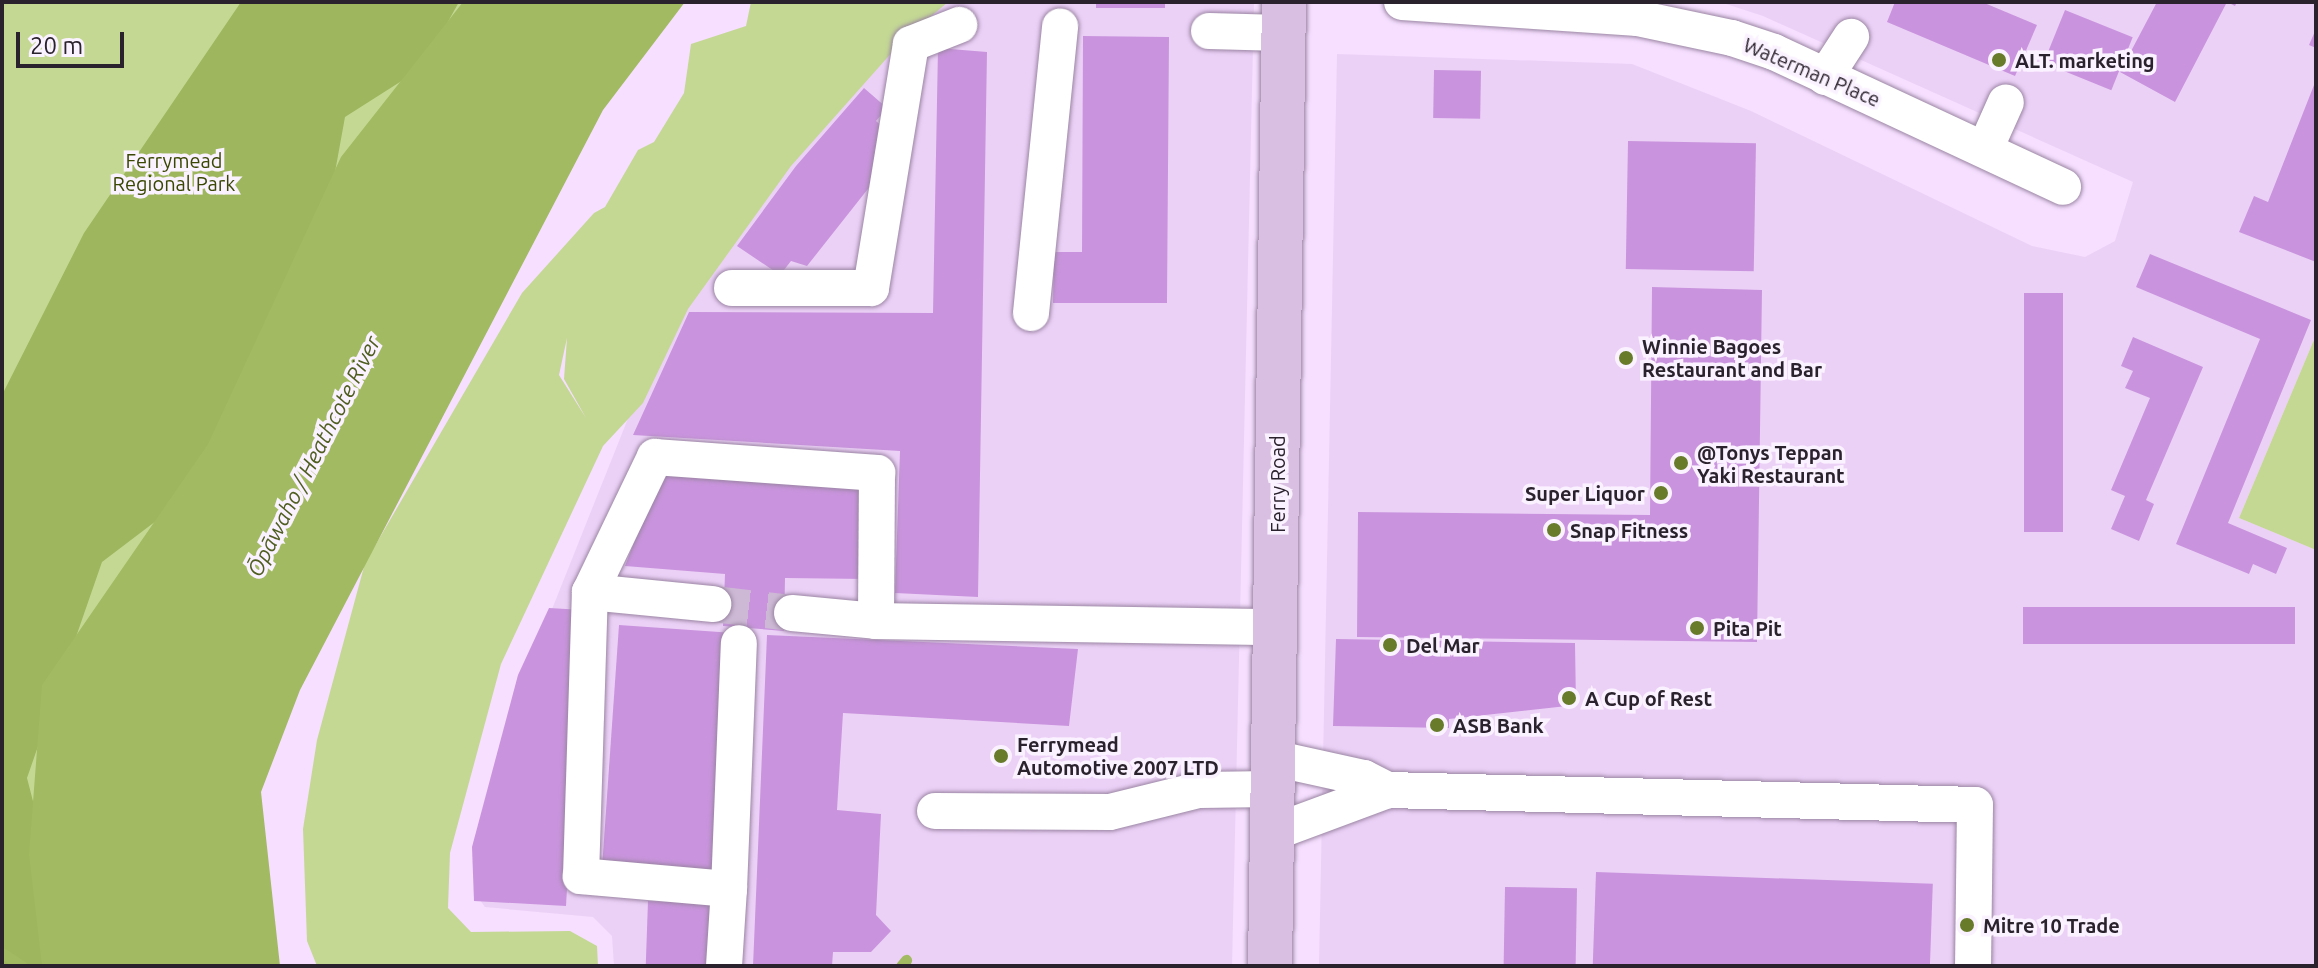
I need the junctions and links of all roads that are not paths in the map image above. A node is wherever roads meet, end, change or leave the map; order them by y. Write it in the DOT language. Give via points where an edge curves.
graph roads {
  1 [pos="1402,2"];
  2 [pos="1711,17"];
  3 [pos="1283,18"];
  4 [pos="959,25"];
  5 [pos="1060,26"];
  6 [pos="1209,31"];
  7 [pos="1851,37"];
  8 [pos="1825,77"];
  9 [pos="2006,102"];
  10 [pos="1985,149"];
  11 [pos="2063,187"];
  12 [pos="732,288"];
  13 [pos="1031,313"];
  14 [pos="590,592"];
  15 [pos="713,604"];
  16 [pos="792,613"];
  17 [pos="876,621"];
  18 [pos="1276,627"];
  19 [pos="739,643"];
  20 [pos="1273,774"];
  21 [pos="1388,790"];
  22 [pos="935,811"];
  23 [pos="1272,833"];
  24 [pos="729,889"];
  25 [pos="724,966"];
  26 [pos="1270,966"];
  27 [pos="1973,966"];
  1 -- 2 [label="street, Waterman Place" via="1637,18"];
  2 -- 8 [label="street, Waterman Place"];
  3 -- 6 [label="street"];
  3 -- 18 [label="main road, Ferry Road"];
  4 -- 12 [label="street" via="911,44 871,288"];
  5 -- 13 [label="street"];
  7 -- 8 [label="street"];
  8 -- 10 [label="street, Waterman Place"];
  9 -- 10 [label="street"];
  10 -- 11 [label="street, Waterman Place"];
  14 -- 15 [label="street"];
  14 -- 17 [label="street" via="655,457 877,473"];
  14 -- 24 [label="street" via="581,876"];
  16 -- 17 [label="street"];
  17 -- 18 [label="street" via="967,627"];
  18 -- 20 [label="main road, Ferry Road"];
  19 -- 24 [label="street"];
  20 -- 21 [label="street" via="1364,778"];
  20 -- 22 [label="street" via="1110,812"];
  20 -- 23 [label="main road, Ferry Road"];
  21 -- 23 [label="street"];
  21 -- 27 [label="street" via="1975,805"];
  23 -- 26 [label="main road, Ferry Road"];
  24 -- 25 [label="street"];
}
